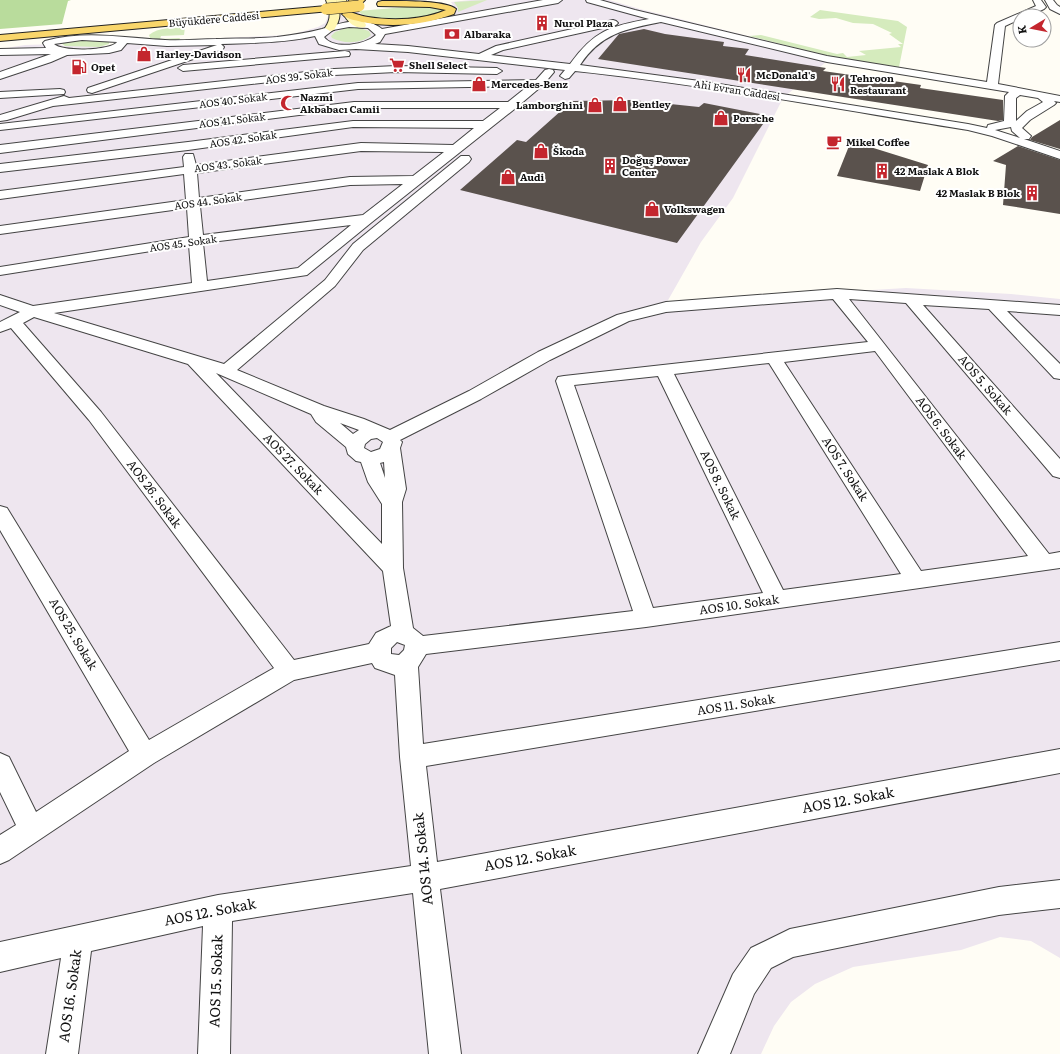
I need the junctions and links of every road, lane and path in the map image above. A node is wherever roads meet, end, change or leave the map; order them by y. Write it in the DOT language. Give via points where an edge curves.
graph roads {
  1 [pos="341,0"];
  2 [pos="428,0"];
  3 [pos="558,0"];
  4 [pos="590,0"];
  5 [pos="1037,0"];
  6 [pos="1049,0"];
  7 [pos="366,3"];
  8 [pos="264,4"];
  9 [pos="327,4"];
  10 [pos="298,6"];
  11 [pos="1039,8"];
  12 [pos="208,9"];
  13 [pos="503,9"];
  14 [pos="1060,11"];
  15 [pos="347,14"];
  16 [pos="648,16"];
  17 [pos="162,17"];
  18 [pos="662,19"];
  19 [pos="1012,20"];
  20 [pos="361,25"];
  21 [pos="414,25"];
  22 [pos="327,30"];
  23 [pos="0,31"];
  24 [pos="380,35"];
  25 [pos="19,36"];
  26 [pos="0,38"];
  27 [pos="123,41"];
  28 [pos="232,41"];
  29 [pos="49,43"];
  30 [pos="331,45"];
  31 [pos="222,46"];
  32 [pos="408,49"];
  33 [pos="112,50"];
  34 [pos="61,51"];
  35 [pos="0,52"];
  36 [pos="345,54"];
  37 [pos="356,54"];
  38 [pos="477,57"];
  39 [pos="574,66"];
  40 [pos="373,70"];
  41 [pos="150,71"];
  42 [pos="334,72"];
  43 [pos="0,76"];
  44 [pos="261,81"];
  45 [pos="539,83"];
  46 [pos="992,86"];
  47 [pos="96,89"];
  48 [pos="1025,92"];
  49 [pos="1041,95"];
  50 [pos="3,96"];
  51 [pos="253,98"];
  52 [pos="1060,99"];
  53 [pos="50,103"];
  54 [pos="513,105"];
  55 [pos="0,119"];
  56 [pos="232,120"];
  57 [pos="990,127"];
  58 [pos="0,128"];
  59 [pos="495,131"];
  60 [pos="1025,136"];
  61 [pos="188,146"];
  62 [pos="1060,147"];
  63 [pos="0,149"];
  64 [pos="456,149"];
  65 [pos="473,152"];
  66 [pos="1060,155"];
  67 [pos="0,168"];
  68 [pos="190,169"];
  69 [pos="416,180"];
  70 [pos="0,195"];
  71 [pos="193,204"];
  72 [pos="367,219"];
  73 [pos="0,230"];
  74 [pos="196,240"];
  75 [pos="0,271"];
  76 [pos="200,286"];
  77 [pos="837,294"];
  78 [pos="909,298"];
  79 [pos="0,300"];
  80 [pos="992,305"];
  81 [pos="1060,310"];
  82 [pos="32,311"];
  83 [pos="7,325"];
  84 [pos="879,346"];
  85 [pos="554,351"];
  86 [pos="773,357"];
  87 [pos="193,359"];
  88 [pos="664,370"];
  89 [pos="226,371"];
  90 [pos="1060,374"];
  91 [pos="564,381"];
  92 [pos="318,410"];
  93 [pos="387,439"];
  94 [pos="355,445"];
  95 [pos="369,458"];
  96 [pos="1060,471"];
  97 [pos="392,502"];
  98 [pos="0,513"];
  99 [pos="1052,561"];
  100 [pos="393,568"];
  101 [pos="916,580"];
  102 [pos="777,600"];
  103 [pos="646,618"];
  104 [pos="409,648"];
  105 [pos="1060,651"];
  106 [pos="378,652"];
  107 [pos="289,671"];
  108 [pos="145,755"];
  109 [pos="412,757"];
  110 [pos="1060,761"];
  111 [pos="0,765"];
  112 [pos="31,829"];
  113 [pos="0,851"];
  114 [pos="425,878"];
  115 [pos="1060,894"];
  116 [pos="218,909"];
  117 [pos="78,939"];
  118 [pos="0,957"];
  119 [pos="62,1054"];
  120 [pos="214,1054"];
  121 [pos="445,1054"];
  122 [pos="714,1054"];
  1 -- 15 [label="street"];
  2 -- 7 [label="main road, Büyükdere Caddesi"];
  3 -- 13 [label="street"];
  4 -- 16 [label="street"];
  5 -- 11 [label="street" via="1041,7"];
  6 -- 14 [label="street" via="1053,7"];
  7 -- 9 [label="main road, Büyükdere Caddesi, bridge"];
  7 -- 15 [label="main road" via="436,3 446,4 451,9 450,12 438,16 403,21 366,20"];
  8 -- 10 [label="main road"];
  9 -- 10 [label="main road, Büyükdere Caddesi"];
  9 -- 22 [label="street" via="336,13 336,19"];
  9 -- 25 [label="main road, Büyükdere Caddesi"];
  10 -- 17 [label="main road, Büyükdere Caddesi"];
  12 -- 17 [label="main road"];
  13 -- 21 [label="street"];
  13 -- 21 [label="street" via="490,2 455,15"];
  15 -- 20 [label="street"];
  16 -- 18 [label="street"];
  16 -- 38 [label="street" via="500,48"];
  17 -- 23 [label="main road, Büyükdere Caddesi"];
  18 -- 39 [label="street" via="608,33 589,46"];
  18 -- 46 [label="street" via="827,59"];
  19 -- 46 [label="street" via="1000,25"];
  20 -- 22 [label="street" via="345,25"];
  20 -- 24 [label="street, Ahi Evran Caddesi" via="374,27"];
  21 -- 24 [label="street"];
  22 -- 28 [label="street" via="285,39"];
  22 -- 30 [label="street" via="319,37"];
  24 -- 32 [label="street, Ahi Evran Caddesi" via="382,40"];
  24 -- 37 [label="street"];
  25 -- 26 [label="main road, Büyükdere Caddesi"];
  25 -- 29 [label="main road" via="41,39"];
  27 -- 28 [label="street"];
  27 -- 29 [label="street" via="82,37"];
  27 -- 33 [label="street"];
  28 -- 31 [label="street"];
  29 -- 34 [label="street" via="50,47"];
  29 -- 35 [label="street"];
  30 -- 31 [label="street"];
  30 -- 36 [label="street"];
  30 -- 37 [label="street"];
  31 -- 33 [label="street"];
  31 -- 41 [label="street"];
  32 -- 37 [label="street, Ahi Evran Caddesi"];
  32 -- 38 [label="street, Ahi Evran Caddesi"];
  33 -- 34 [label="street"];
  34 -- 35 [label="street"];
  34 -- 43 [label="street" via="40,62"];
  36 -- 37 [label="street"];
  36 -- 41 [label="street"];
  37 -- 40 [label="street"];
  37 -- 42 [label="street"];
  38 -- 39 [label="street, Ahi Evran Caddesi"];
  39 -- 57 [label="street, Ahi Evran Caddesi" via="666,76"];
  39 -- 59 [label="street"];
  39 -- 66 [label="street, Ahi Evran Caddesi" via="968,127"];
  40 -- 42 [label="street, AOS 39. Sokak"];
  40 -- 45 [label="street, AOS 39. Sokak" via="549,72"];
  41 -- 47 [label="street"];
  42 -- 44 [label="street, AOS 39. Sokak"];
  44 -- 51 [label="street"];
  44 -- 53 [label="street, AOS 39. Sokak"];
  45 -- 51 [label="street, AOS 40. Sokak" via="358,86"];
  45 -- 54 [label="street"];
  46 -- 48 [label="street"];
  47 -- 50 [label="street"];
  47 -- 53 [label="street"];
  48 -- 49 [label="street"];
  48 -- 57 [label="street" via="1010,96 1010,122 1007,125"];
  49 -- 52 [label="street"];
  49 -- 60 [label="street" via="1050,103 1017,126 1019,133"];
  51 -- 56 [label="street"];
  51 -- 58 [label="street, AOS 40. Sokak"];
  53 -- 55 [label="street"];
  54 -- 56 [label="street, AOS 41. Sokak" via="354,104"];
  54 -- 59 [label="street"];
  56 -- 61 [label="street"];
  56 -- 63 [label="street, AOS 41. Sokak"];
  57 -- 60 [label="street, Ahi Evran Caddesi"];
  59 -- 61 [label="street, AOS 42. Sokak" via="353,124"];
  59 -- 64 [label="street"];
  60 -- 62 [label="street, Ahi Evran Caddesi"];
  61 -- 67 [label="street, AOS 42. Sokak"];
  61 -- 68 [label="street"];
  64 -- 68 [label="street, AOS 43. Sokak" via="361,147"];
  64 -- 69 [label="street"];
  65 -- 89 [label="street" via="358,247 330,283"];
  68 -- 70 [label="street, AOS 43. Sokak"];
  68 -- 71 [label="street"];
  69 -- 71 [label="street, AOS 44. Sokak" via="350,180"];
  69 -- 72 [label="street"];
  71 -- 73 [label="street, AOS 44. Sokak"];
  71 -- 74 [label="street"];
  72 -- 74 [label="street, AOS 45. Sokak"];
  72 -- 76 [label="street" via="302,272"];
  74 -- 75 [label="street, AOS 45. Sokak"];
  74 -- 76 [label="street"];
  76 -- 82 [label="street"];
  77 -- 78 [label="street"];
  77 -- 84 [label="street, AOS 6. Sokak"];
  77 -- 85 [label="street" via="666,307 623,318"];
  78 -- 80 [label="street"];
  78 -- 96 [label="street, AOS 5. Sokak"];
  79 -- 82 [label="street"];
  80 -- 81 [label="street"];
  80 -- 90 [label="street"];
  82 -- 83 [label="street"];
  82 -- 87 [label="street"];
  83 -- 107 [label="street, AOS 26. Sokak" via="95,416"];
  84 -- 86 [label="street"];
  84 -- 99 [label="street, AOS 6. Sokak"];
  85 -- 91 [label="street"];
  85 -- 93 [label="street" via="475,395"];
  86 -- 88 [label="street"];
  86 -- 101 [label="street, AOS 7. Sokak"];
  87 -- 89 [label="street"];
  87 -- 100 [label="street, AOS 27. Sokak"];
  88 -- 91 [label="street"];
  88 -- 102 [label="street, AOS 8. Sokak"];
  89 -- 92 [label="street"];
  91 -- 103 [label="street"];
  92 -- 93 [label="street" via="358,423"];
  92 -- 94 [label="street" via="322,418"];
  93 -- 94 [label="street" via="366,434"];
  93 -- 95 [label="street" via="382,456"];
  93 -- 97 [label="street, AOS 14. Sokak" via="396,489"];
  94 -- 95 [label="street" via="358,454"];
  95 -- 97 [label="street" via="382,492"];
  97 -- 100 [label="street, AOS 14. Sokak"];
  98 -- 108 [label="street, AOS 25. Sokak"];
  99 -- 101 [label="street, AOS 10. Sokak"];
  100 -- 104 [label="street, AOS 14. Sokak"];
  101 -- 102 [label="street, AOS 10. Sokak"];
  102 -- 103 [label="street, AOS 10. Sokak"];
  103 -- 104 [label="street, AOS 10. Sokak"];
  104 -- 106 [label="street" via="391,635 381,642"];
  104 -- 106 [label="street" via="394,666 383,661"];
  104 -- 109 [label="street, AOS 14. Sokak"];
  105 -- 109 [label="street, AOS 11. Sokak"];
  106 -- 107 [label="street"];
  107 -- 108 [label="street"];
  108 -- 112 [label="street"];
  109 -- 114 [label="street, AOS 14. Sokak"];
  110 -- 114 [label="street, AOS 12. Sokak"];
  111 -- 112 [label="street"];
  112 -- 113 [label="street"];
  114 -- 116 [label="street, AOS 12. Sokak"];
  114 -- 121 [label="street, AOS 14. Sokak"];
  115 -- 122 [label="street" via="999,901 790,943 761,958 743,984"];
  116 -- 117 [label="street, AOS 12. Sokak"];
  116 -- 120 [label="street, AOS 15. Sokak"];
  117 -- 118 [label="street, AOS 12. Sokak"];
  117 -- 119 [label="street, AOS 16. Sokak"];
}
